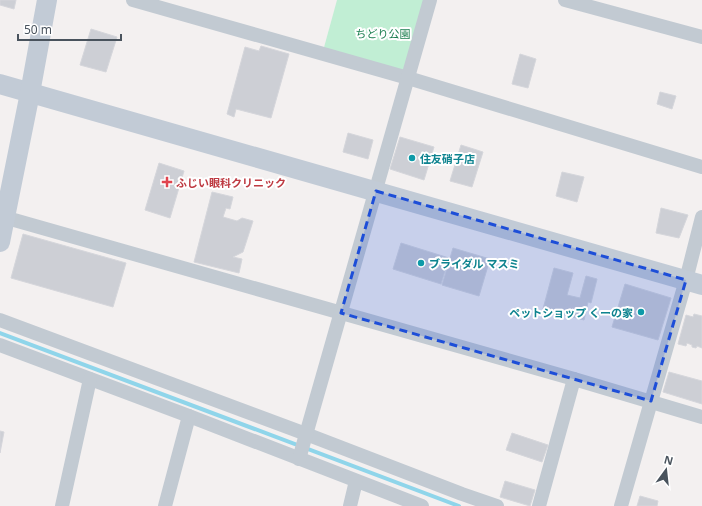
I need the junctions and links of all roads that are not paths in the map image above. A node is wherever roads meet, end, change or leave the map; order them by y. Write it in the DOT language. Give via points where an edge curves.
graph roads {
  1 [pos="47,0"];
  2 [pos="133,0"];
  3 [pos="430,0"];
  4 [pos="565,0"];
  5 [pos="155,3"];
  6 [pos="601,5"];
  7 [pos="702,37"];
  8 [pos="408,78"];
  9 [pos="0,84"];
  10 [pos="30,93"];
  11 [pos="702,167"];
  12 [pos="376,191"];
  13 [pos="2,217"];
  14 [pos="702,217"];
  15 [pos="0,242"];
  16 [pos="694,282"];
  17 [pos="341,313"];
  18 [pos="0,320"];
  19 [pos="0,345"];
  20 [pos="90,379"];
  21 [pos="574,379"];
  22 [pos="651,401"];
  23 [pos="189,416"];
  24 [pos="702,417"];
  25 [pos="306,434"];
  26 [pos="299,459"];
  27 [pos="356,481"];
  28 [pos="62,506"];
  29 [pos="165,506"];
  30 [pos="350,506"];
  31 [pos="422,506"];
  32 [pos="497,506"];
  33 [pos="539,506"];
  34 [pos="621,506"];
  1 -- 10 [label="street"];
  2 -- 5 [label="street"];
  3 -- 8 [label="street"];
  4 -- 6 [label="street"];
  5 -- 8 [label="street"];
  6 -- 7 [label="street"];
  8 -- 11 [label="street"];
  8 -- 12 [label="street"];
  9 -- 10 [label="street"];
  10 -- 12 [label="street"];
  10 -- 13 [label="street"];
  12 -- 16 [label="street"];
  12 -- 17 [label="street"];
  13 -- 15 [label="street"];
  13 -- 17 [label="street"];
  14 -- 16 [label="street"];
  16 -- 22 [label="street"];
  17 -- 21 [label="street"];
  17 -- 25 [label="street"];
  18 -- 25 [label="street"];
  19 -- 20 [label="street"];
  20 -- 23 [label="street"];
  20 -- 28 [label="street"];
  21 -- 22 [label="street"];
  21 -- 33 [label="street"];
  22 -- 24 [label="street"];
  22 -- 34 [label="street"];
  23 -- 26 [label="street"];
  23 -- 29 [label="street"];
  25 -- 26 [label="street"];
  25 -- 32 [label="street"];
  26 -- 27 [label="street"];
  27 -- 30 [label="street"];
  27 -- 31 [label="street"];
}
